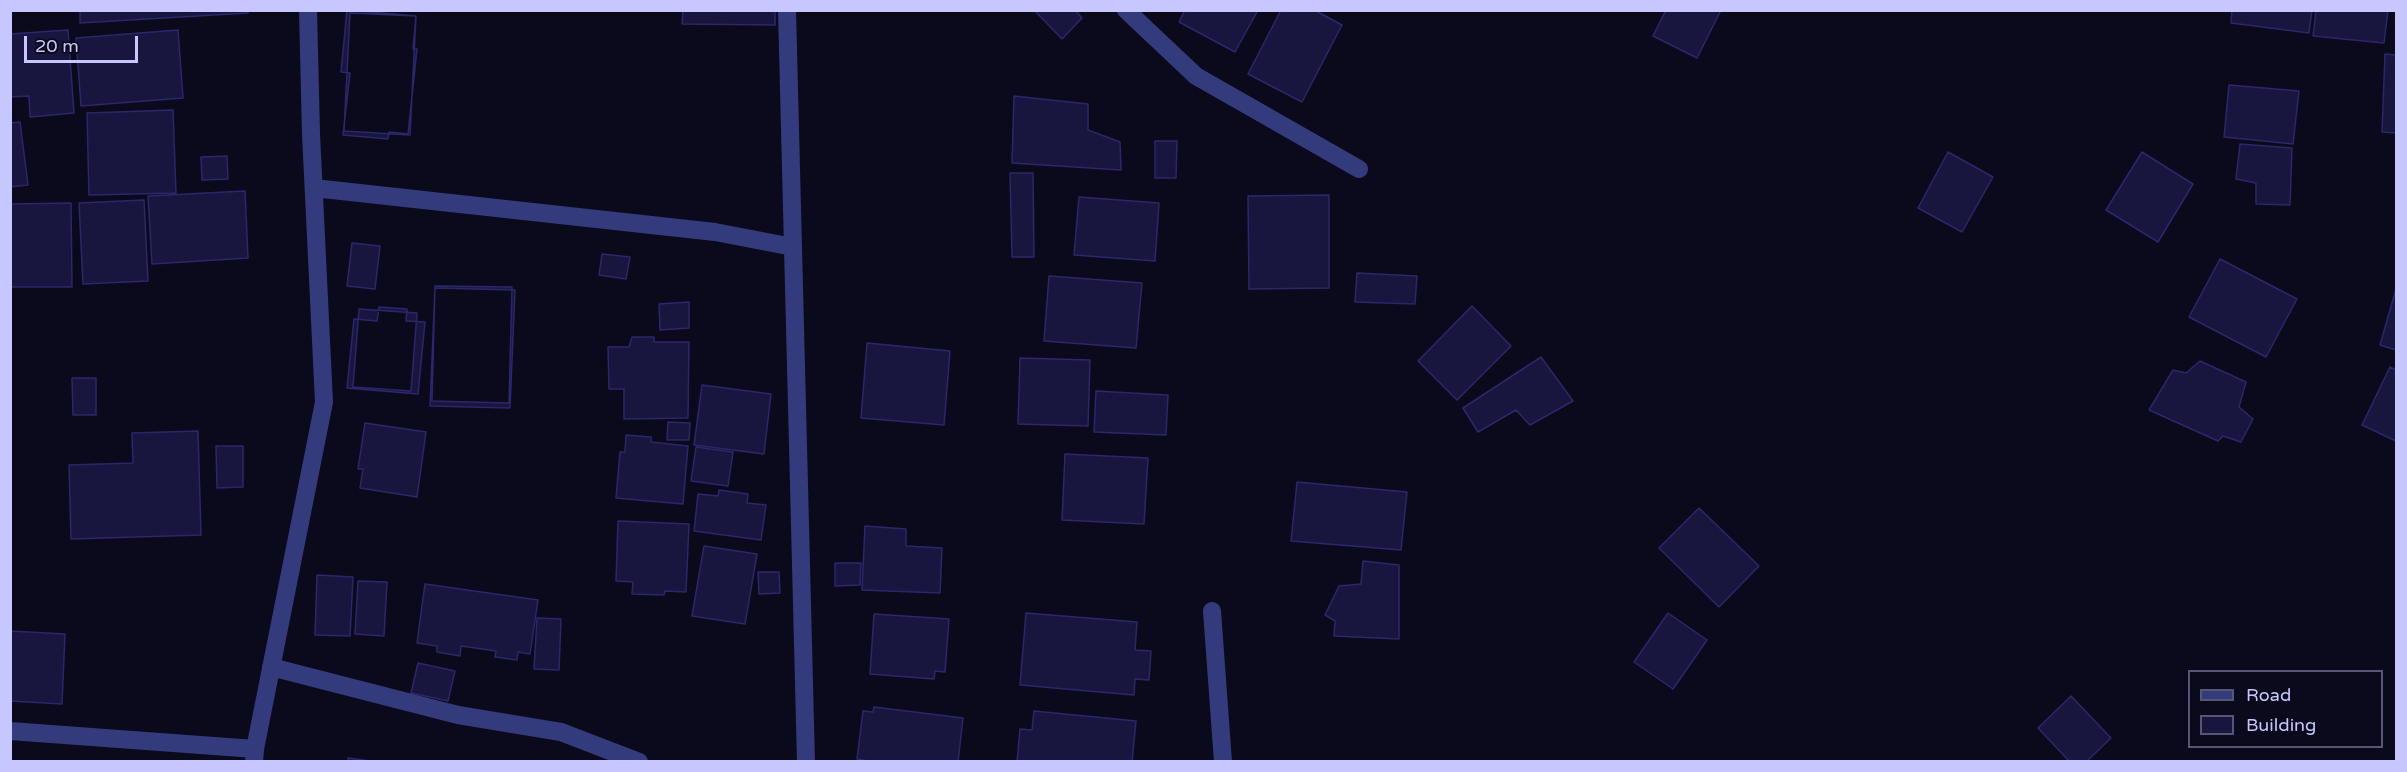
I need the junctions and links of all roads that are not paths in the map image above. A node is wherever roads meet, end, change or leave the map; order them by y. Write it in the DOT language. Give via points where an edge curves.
graph roads {
  1 [pos="308,10"];
  2 [pos="787,10"];
  3 [pos="1126,10"];
  4 [pos="1359,169"];
  5 [pos="314,188"];
  6 [pos="793,247"];
  7 [pos="1212,611"];
  8 [pos="271,667"];
  9 [pos="10,732"];
  10 [pos="255,755"];
  11 [pos="639,762"];
  12 [pos="806,762"];
  13 [pos="1223,762"];
  1 -- 5 [label="street"];
  2 -- 6 [label="street"];
  3 -- 4 [label="street" via="1196,76"];
  5 -- 6 [label="street" via="715,232"];
  5 -- 8 [label="street" via="324,402"];
  6 -- 12 [label="street"];
  7 -- 13 [label="street"];
  8 -- 10 [label="street"];
  8 -- 11 [label="street" via="458,715 561,732"];
  9 -- 10 [label="street"];
}
